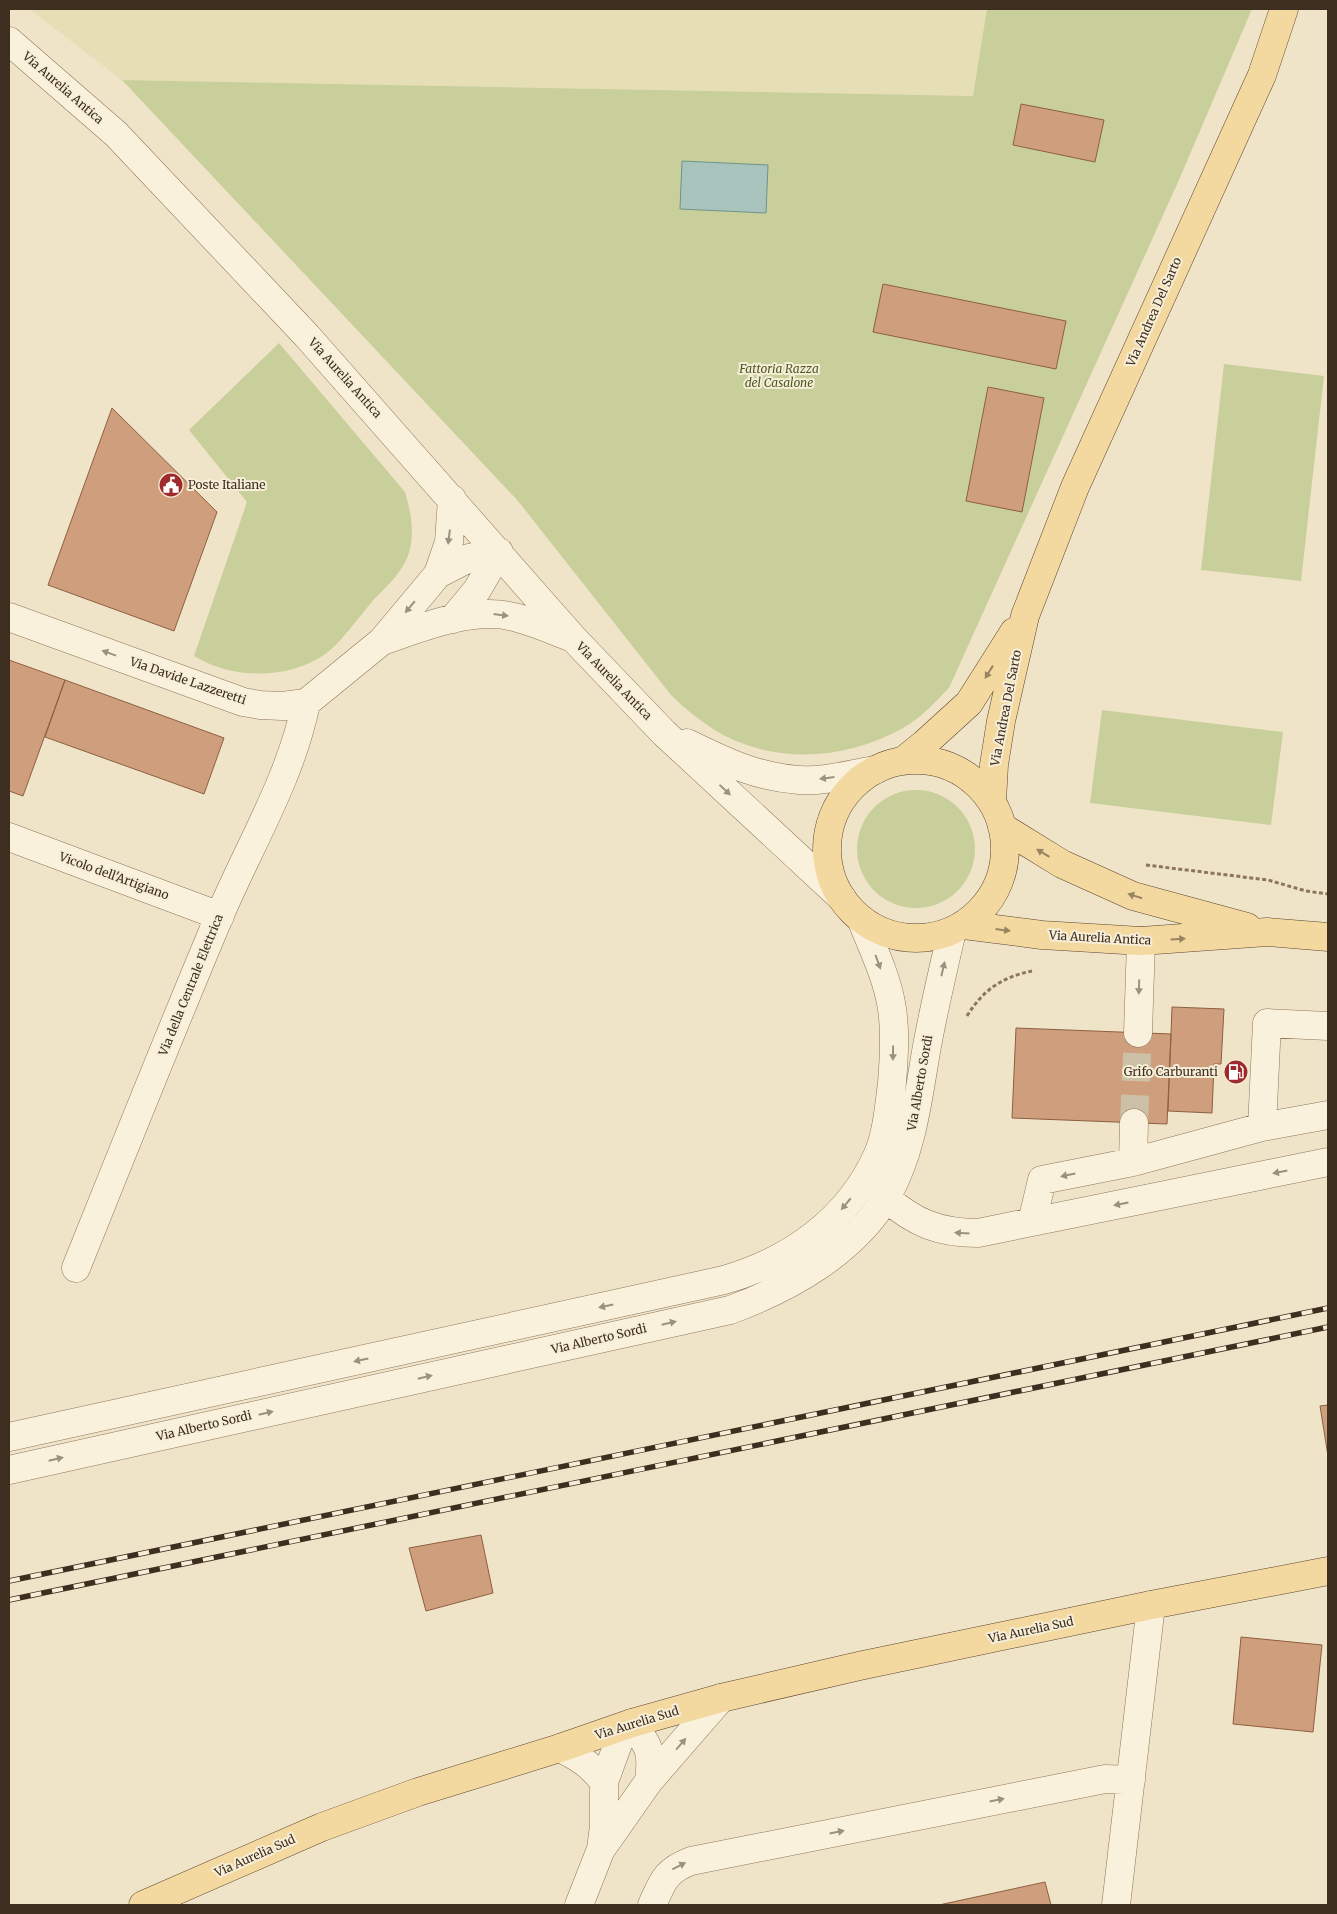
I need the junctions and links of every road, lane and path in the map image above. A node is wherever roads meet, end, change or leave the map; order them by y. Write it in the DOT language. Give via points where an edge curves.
graph roads {
  1 [pos="1284,9"];
  2 [pos="9,41"];
  3 [pos="452,499"];
  4 [pos="499,552"];
  5 [pos="438,574"];
  6 [pos="1024,616"];
  7 [pos="9,617"];
  8 [pos="453,619"];
  9 [pos="574,639"];
  10 [pos="382,640"];
  11 [pos="306,703"];
  12 [pos="664,733"];
  13 [pos="903,761"];
  14 [pos="875,770"];
  15 [pos="992,801"];
  16 [pos="1002,827"];
  17 [pos="9,837"];
  18 [pos="1143,865"];
  19 [pos="1328,894"];
  20 [pos="842,898"];
  21 [pos="220,916"];
  22 [pos="862,920"];
  23 [pos="958,928"];
  24 [pos="1267,932"];
  25 [pos="1328,937"];
  26 [pos="1141,941"];
  27 [pos="1032,971"];
  28 [pos="967,1016"];
  29 [pos="1328,1026"];
  30 [pos="1138,1033"];
  31 [pos="1328,1115"];
  32 [pos="1134,1123"];
  33 [pos="1262,1127"];
  34 [pos="1133,1162"];
  35 [pos="1328,1162"];
  36 [pos="886,1198"];
  37 [pos="1032,1222"];
  38 [pos="76,1268"];
  39 [pos="9,1437"];
  40 [pos="9,1470"];
  41 [pos="1328,1571"];
  42 [pos="1151,1605"];
  43 [pos="721,1698"];
  44 [pos="632,1723"];
  45 [pos="560,1748"];
  46 [pos="1131,1780"];
  47 [pos="649,1781"];
  48 [pos="604,1782"];
  49 [pos="601,1849"];
  50 [pos="143,1905"];
  51 [pos="580,1905"];
  52 [pos="652,1905"];
  53 [pos="1116,1905"];
  1 -- 6 [label="main road, Via Andrea Del Sarto" via="1262,75 1075,487"];
  2 -- 3 [label="street, Via Aurelia Antica" via="116,134 307,336"];
  3 -- 4 [label="street, Via Aurelia Antica"];
  3 -- 5 [label="street, one-way" via="449,542"];
  4 -- 5 [label="street" via="469,558"];
  4 -- 8 [label="street" via="478,590"];
  4 -- 9 [label="street, Via Aurelia Antica"];
  5 -- 10 [label="street, one-way"];
  6 -- 13 [label="main road, Via Andrea Del Sarto, one-way" via="970,703"];
  6 -- 15 [label="main road, Via Andrea Del Sarto" via="1001,721"];
  11 -- 7 [label="street, Via Davide Lazzeretti, one-way" via="282,706 244,702"];
  8 -- 9 [label="street, one-way" via="489,613 514,616"];
  8 -- 10 [label="street"];
  9 -- 12 [label="street, Via Aurelia Antica"];
  10 -- 11 [label="street"];
  11 -- 21 [label="street, Via della Centrale Elettrica" via="292,757"];
  14 -- 12 [label="street, Via Aurelia Antica, one-way" via="800,780 771,776 740,768"];
  12 -- 20 [label="street, Via Aurelia Antica, one-way"];
  13 -- 14 [label="main road, Via Aurelia Antica"];
  13 -- 15 [label="main road, Via Aurelia Antica" via="932,761 946,765 972,779"];
  14 -- 20 [label="main road, Via Aurelia Antica" via="844,796 828,833 830,874"];
  15 -- 16 [label="main road, Via Aurelia Antica"];
  16 -- 23 [label="main road, Via Aurelia Antica" via="1005,855 999,882 985,906"];
  24 -- 16 [label="main road, Via Aurelia Antica, one-way" via="1133,896 1062,864"];
  17 -- 21 [label="street, Vicolo dell'Artigiano"];
  18 -- 19 [label="path" via="1268,880"];
  20 -- 22 [label="main road, Via Aurelia Antica"];
  21 -- 38 [label="street, Via della Centrale Elettrica"];
  22 -- 23 [label="main road, Via Aurelia Antica" via="878,930 906,938 924,938"];
  22 -- 39 [label="street, one-way" via="892,1004 893,1068 889,1110 878,1153 864,1179 827,1225 804,1244 752,1272 724,1280"];
  23 -- 26 [label="main road, Via Aurelia Antica, one-way"];
  36 -- 23 [label="street, Via Alberto Sordi, one-way" via="911,1134 934,1007"];
  24 -- 25 [label="main road, Via Aurelia Antica"];
  26 -- 24 [label="main road, Via Aurelia Antica, one-way"];
  26 -- 30 [label="street, one-way"];
  27 -- 28 [label="path" via="992,986"];
  29 -- 33 [label="street" via="1267,1023"];
  31 -- 33 [label="street"];
  32 -- 34 [label="street"];
  33 -- 34 [label="street"];
  34 -- 37 [label="street, one-way" via="1042,1180"];
  35 -- 37 [label="street, one-way"];
  37 -- 36 [label="street, one-way" via="978,1233 943,1231 922,1224"];
  40 -- 36 [label="street, Via Alberto Sordi, one-way" via="730,1310 777,1291 820,1265 858,1231"];
  41 -- 42 [label="main road, Via Aurelia Sud"];
  42 -- 43 [label="main road, Via Aurelia Sud"];
  42 -- 46 [label="street"];
  43 -- 44 [label="main road, Via Aurelia Sud"];
  47 -- 43 [label="street, one-way"];
  44 -- 45 [label="main road, Via Aurelia Sud"];
  44 -- 47 [label="street" via="649,1748"];
  44 -- 48 [label="street" via="619,1741"];
  45 -- 48 [label="street" via="583,1759"];
  45 -- 50 [label="main road, Via Aurelia Sud" via="418,1792 322,1827"];
  52 -- 46 [label="street, one-way" via="670,1871 691,1861 1104,1779"];
  46 -- 53 [label="street"];
  47 -- 49 [label="street"];
  48 -- 49 [label="street"];
  49 -- 51 [label="street"];
}
